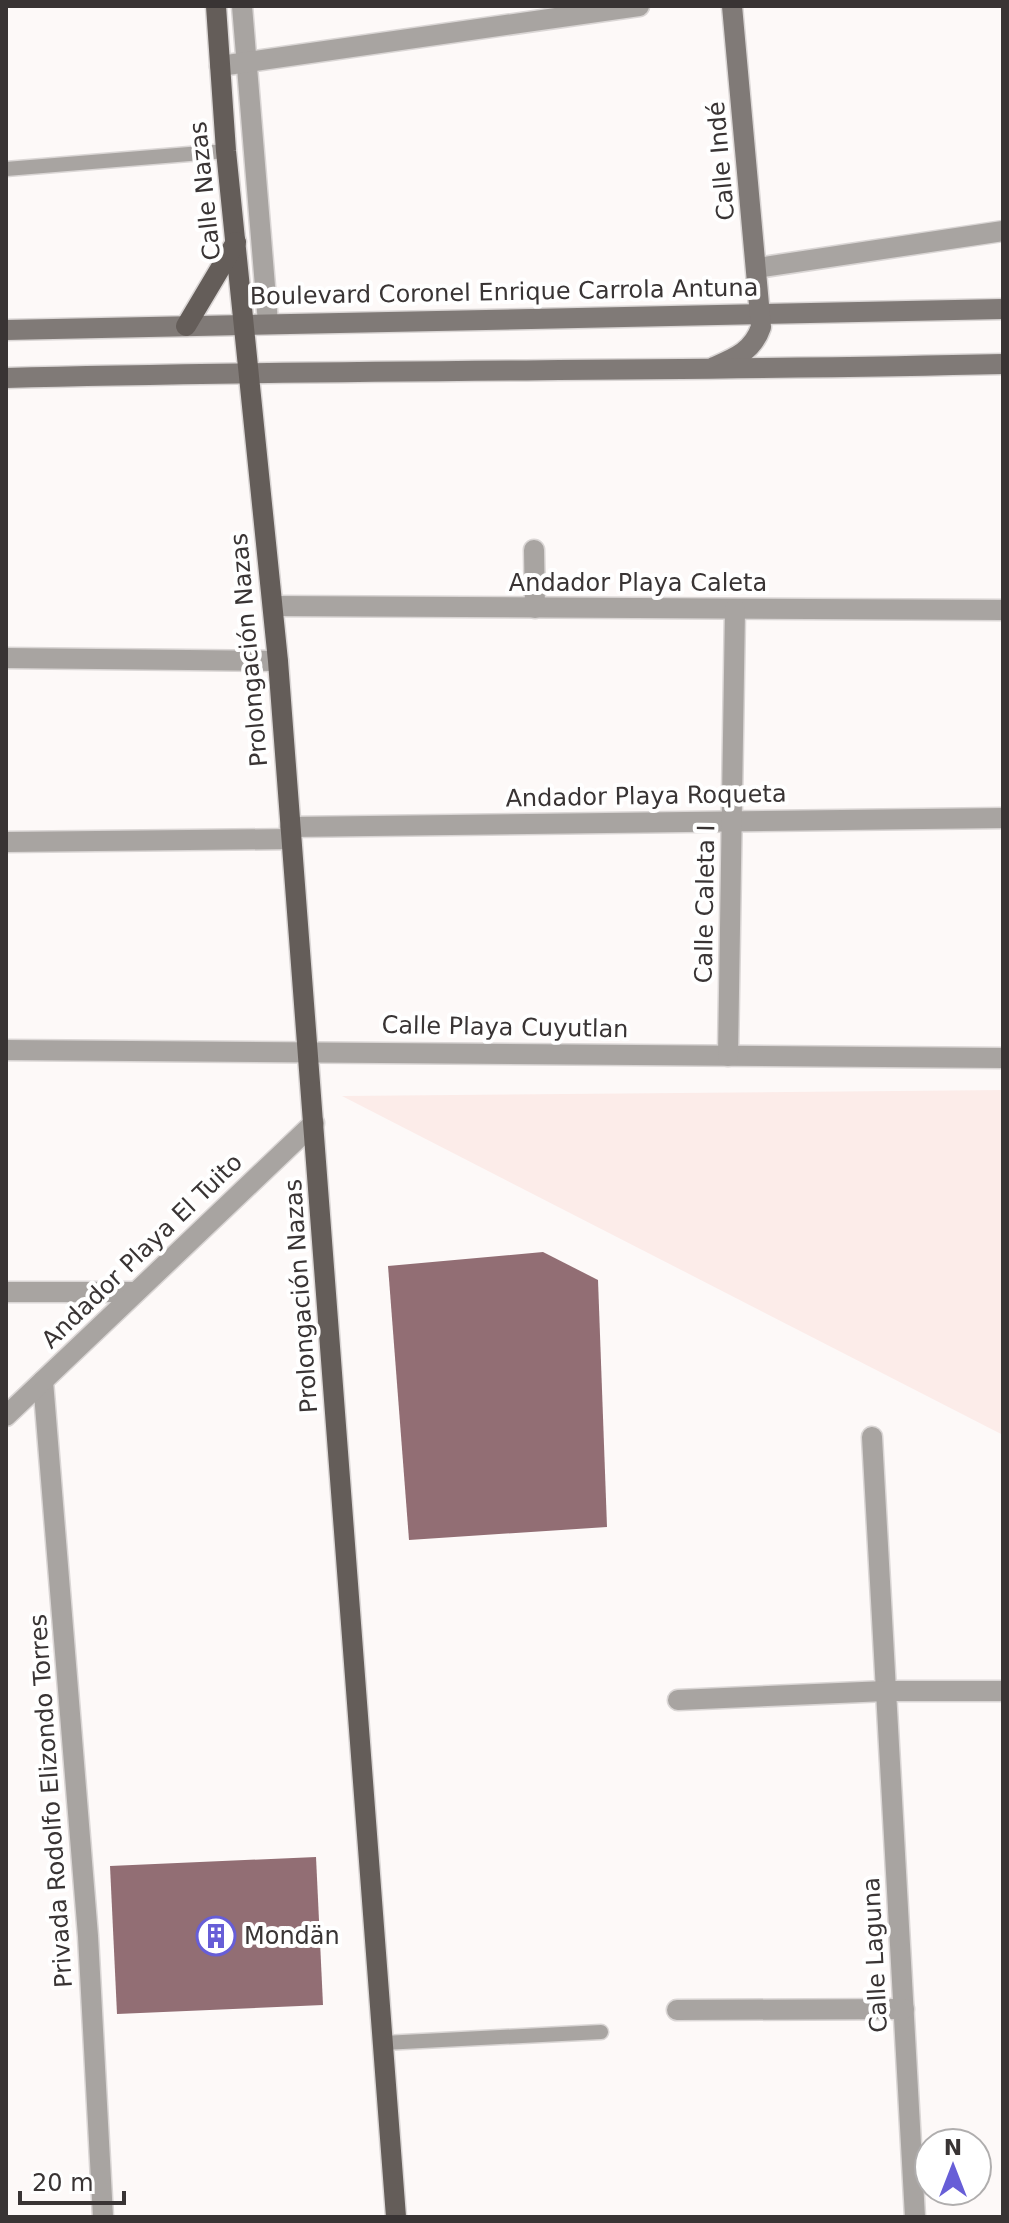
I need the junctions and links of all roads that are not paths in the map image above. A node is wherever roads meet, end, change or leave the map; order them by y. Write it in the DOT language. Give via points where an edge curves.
graph roads {
  1 [pos="216,6"];
  2 [pos="242,6"];
  3 [pos="639,6"];
  4 [pos="732,6"];
  5 [pos="247,62"];
  6 [pos="220,66"];
  7 [pos="226,151"];
  8 [pos="6,169"];
  9 [pos="1003,231"];
  10 [pos="236,242"];
  11 [pos="757,268"];
  12 [pos="1003,309"];
  13 [pos="761,312"];
  14 [pos="268,323"];
  15 [pos="244,324"];
  16 [pos="186,326"];
  17 [pos="6,330"];
  18 [pos="1003,364"];
  19 [pos="248,372"];
  20 [pos="703,372"];
  21 [pos="6,378"];
  22 [pos="534,550"];
  23 [pos="273,606"];
  24 [pos="535,608"];
  25 [pos="735,609"];
  26 [pos="1003,610"];
  27 [pos="6,658"];
  28 [pos="278,661"];
  29 [pos="1003,818"];
  30 [pos="732,820"];
  31 [pos="291,833"];
  32 [pos="6,842"];
  33 [pos="6,1050"];
  34 [pos="308,1051"];
  35 [pos="728,1056"];
  36 [pos="1003,1058"];
  37 [pos="314,1123"];
  38 [pos="6,1292"];
  39 [pos="134,1292"];
  40 [pos="43,1381"];
  41 [pos="6,1416"];
  42 [pos="872,1437"];
  43 [pos="886,1691"];
  44 [pos="1003,1691"];
  45 [pos="678,1700"];
  46 [pos="904,2009"];
  47 [pos="677,2010"];
  48 [pos="601,2032"];
  49 [pos="383,2043"];
  50 [pos="103,2217"];
  51 [pos="396,2217"];
  52 [pos="915,2217"];
  1 -- 6 [label="main road, Calle Nazas"];
  2 -- 5 [label="street"];
  3 -- 5 [label="street"];
  4 -- 11 [label="main road, Calle Indé"];
  5 -- 6 [label="street"];
  5 -- 14 [label="street"];
  6 -- 7 [label="main road, Calle Nazas"];
  7 -- 8 [label="lane"];
  7 -- 10 [label="main road, Calle Nazas"];
  9 -- 11 [label="street"];
  10 -- 15 [label="main road, Calle Nazas"];
  10 -- 16 [label="main road"];
  11 -- 13 [label="main road, Calle Indé"];
  12 -- 13 [label="main road, Boulevard Coronel Enrique Carrola Antuna"];
  13 -- 14 [label="main road, Boulevard Coronel Enrique Carrola Antuna"];
  13 -- 20 [label="main road" via="752,345"];
  14 -- 15 [label="main road, Boulevard Coronel Enrique Carrola Antuna"];
  15 -- 16 [label="main road, Boulevard Coronel Enrique Carrola Antuna"];
  15 -- 19 [label="main road, Calle Nazas"];
  16 -- 17 [label="main road, Boulevard Coronel Enrique Carrola Antuna"];
  18 -- 20 [label="main road"];
  19 -- 20 [label="main road"];
  19 -- 21 [label="main road"];
  19 -- 23 [label="main road, Prolongación Nazas"];
  22 -- 24 [label="street"];
  23 -- 24 [label="street, Andador Playa Caleta"];
  23 -- 28 [label="main road, Prolongación Nazas"];
  24 -- 25 [label="street, Andador Playa Caleta"];
  25 -- 26 [label="street, Andador Playa Caleta"];
  25 -- 30 [label="street, Calle Caleta I"];
  27 -- 28 [label="street"];
  28 -- 31 [label="main road, Prolongación Nazas"];
  29 -- 30 [label="street, Andador Playa Roqueta"];
  30 -- 31 [label="street, Andador Playa Roqueta"];
  30 -- 35 [label="street, Calle Caleta I"];
  31 -- 32 [label="street, Andador Playa Roqueta"];
  31 -- 34 [label="main road, Prolongación Nazas"];
  33 -- 34 [label="street, Calle Playa Cuyutlan"];
  34 -- 35 [label="street, Calle Playa Cuyutlan"];
  34 -- 37 [label="main road, Prolongación Nazas"];
  35 -- 36 [label="street, Calle Playa Cuyutlan"];
  37 -- 39 [label="street, Andador Playa El Tuito"];
  37 -- 49 [label="main road, Prolongación Nazas"];
  38 -- 39 [label="street"];
  39 -- 40 [label="street, Andador Playa El Tuito"];
  40 -- 41 [label="street, Andador Playa El Tuito"];
  40 -- 50 [label="street, Privada Rodolfo Elizondo Torres" via="88,1936"];
  42 -- 43 [label="street, Calle Laguna"];
  43 -- 44 [label="street"];
  43 -- 45 [label="street"];
  43 -- 46 [label="street, Calle Laguna"];
  46 -- 47 [label="street"];
  46 -- 52 [label="street, Calle Laguna"];
  48 -- 49 [label="lane"];
  49 -- 51 [label="main road, Prolongación Nazas"];
}
